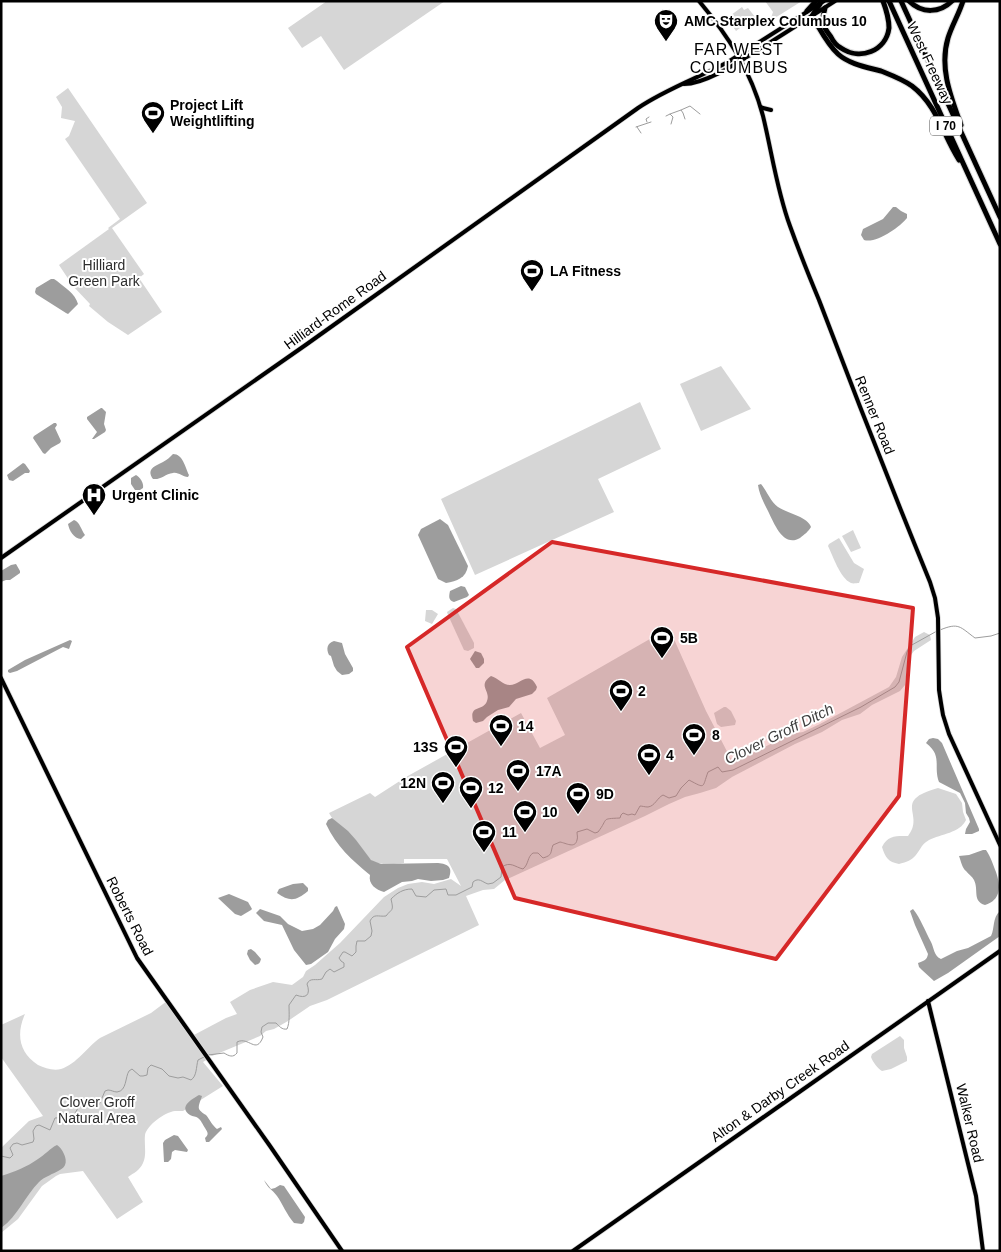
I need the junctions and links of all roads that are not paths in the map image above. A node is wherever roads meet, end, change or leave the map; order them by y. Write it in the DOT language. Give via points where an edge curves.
graph roads {
  1 [pos="699,1"];
  2 [pos="835,1"];
  3 [pos="883,1"];
  4 [pos="889,1"];
  5 [pos="901,1"];
  6 [pos="909,1"];
  7 [pos="952,1"];
  8 [pos="963,1"];
  9 [pos="821,4"];
  10 [pos="807,11"];
  11 [pos="812,16"];
  12 [pos="738,55"];
  13 [pos="741,60"];
  14 [pos="683,84"];
  15 [pos="759,105"];
  16 [pos="763,118"];
  17 [pos="979,172"];
  18 [pos="969,177"];
  19 [pos="1000,217"];
  20 [pos="1000,244"];
  21 [pos="1,558"];
  22 [pos="1,678"];
  23 [pos="1000,845"];
  24 [pos="1000,951"];
  25 [pos="928,1001"];
  26 [pos="270,1146"];
  27 [pos="319,1221"];
  28 [pos="329,1232"];
  29 [pos="340,1251"];
  30 [pos="573,1251"];
  31 [pos="984,1251"];
  1 -- 12 [label="main road, Renner Road"];
  2 -- 9 [label="main road"];
  3 -- 9 [label="highway" via="888,23 886,38 879,47 865,54 847,51 834,42 823,25"];
  4 -- 18 [label="highway, West Freeway / I 70"];
  5 -- 17 [label="highway, West Freeway / I 70"];
  6 -- 7 [label="highway" via="918,8 933,11"];
  8 -- 17 [label="highway" via="948,38 945,69 953,103"];
  9 -- 10 [label="highway"];
  9 -- 11 [label="highway"];
  10 -- 12 [label="main road, Hilliard-Rome Road"];
  11 -- 13 [label="main road, Hilliard-Rome Road"];
  11 -- 18 [label="highway" via="828,43 844,59 897,77 924,98"];
  12 -- 13 [label="main road, Renner Road"];
  12 -- 14 [label="main road, Hilliard-Rome Road"];
  13 -- 14 [label="main road, Hilliard-Rome Road" via="716,74"];
  13 -- 15 [label="main road, Renner Road"];
  14 -- 21 [label="main road, Hilliard-Rome Road" via="638,108"];
  15 -- 16 [label="main road, Renner Road"];
  15 -- 16 [label="main road" via="771,110"];
  16 -- 23 [label="main road, Renner Road" via="778,188 791,228 930,582 938,618 939,690 943,715"];
  17 -- 19 [label="highway, West Freeway / I 70"];
  18 -- 20 [label="highway, West Freeway / I 70"];
  22 -- 26 [label="main road, Roberts Road" via="134,952"];
  24 -- 25 [label="main road, Alton & Darby Creek Road"];
  25 -- 30 [label="main road, Alton & Darby Creek Road"];
  25 -- 31 [label="main road, Walker Road" via="972,1180"];
  26 -- 27 [label="main road, Roberts Road"];
  26 -- 28 [label="main road, Roberts Road"];
  27 -- 28 [label="main road"];
  27 -- 29 [label="main road, Roberts Road"];
  28 -- 29 [label="main road, Roberts Road"];
}
